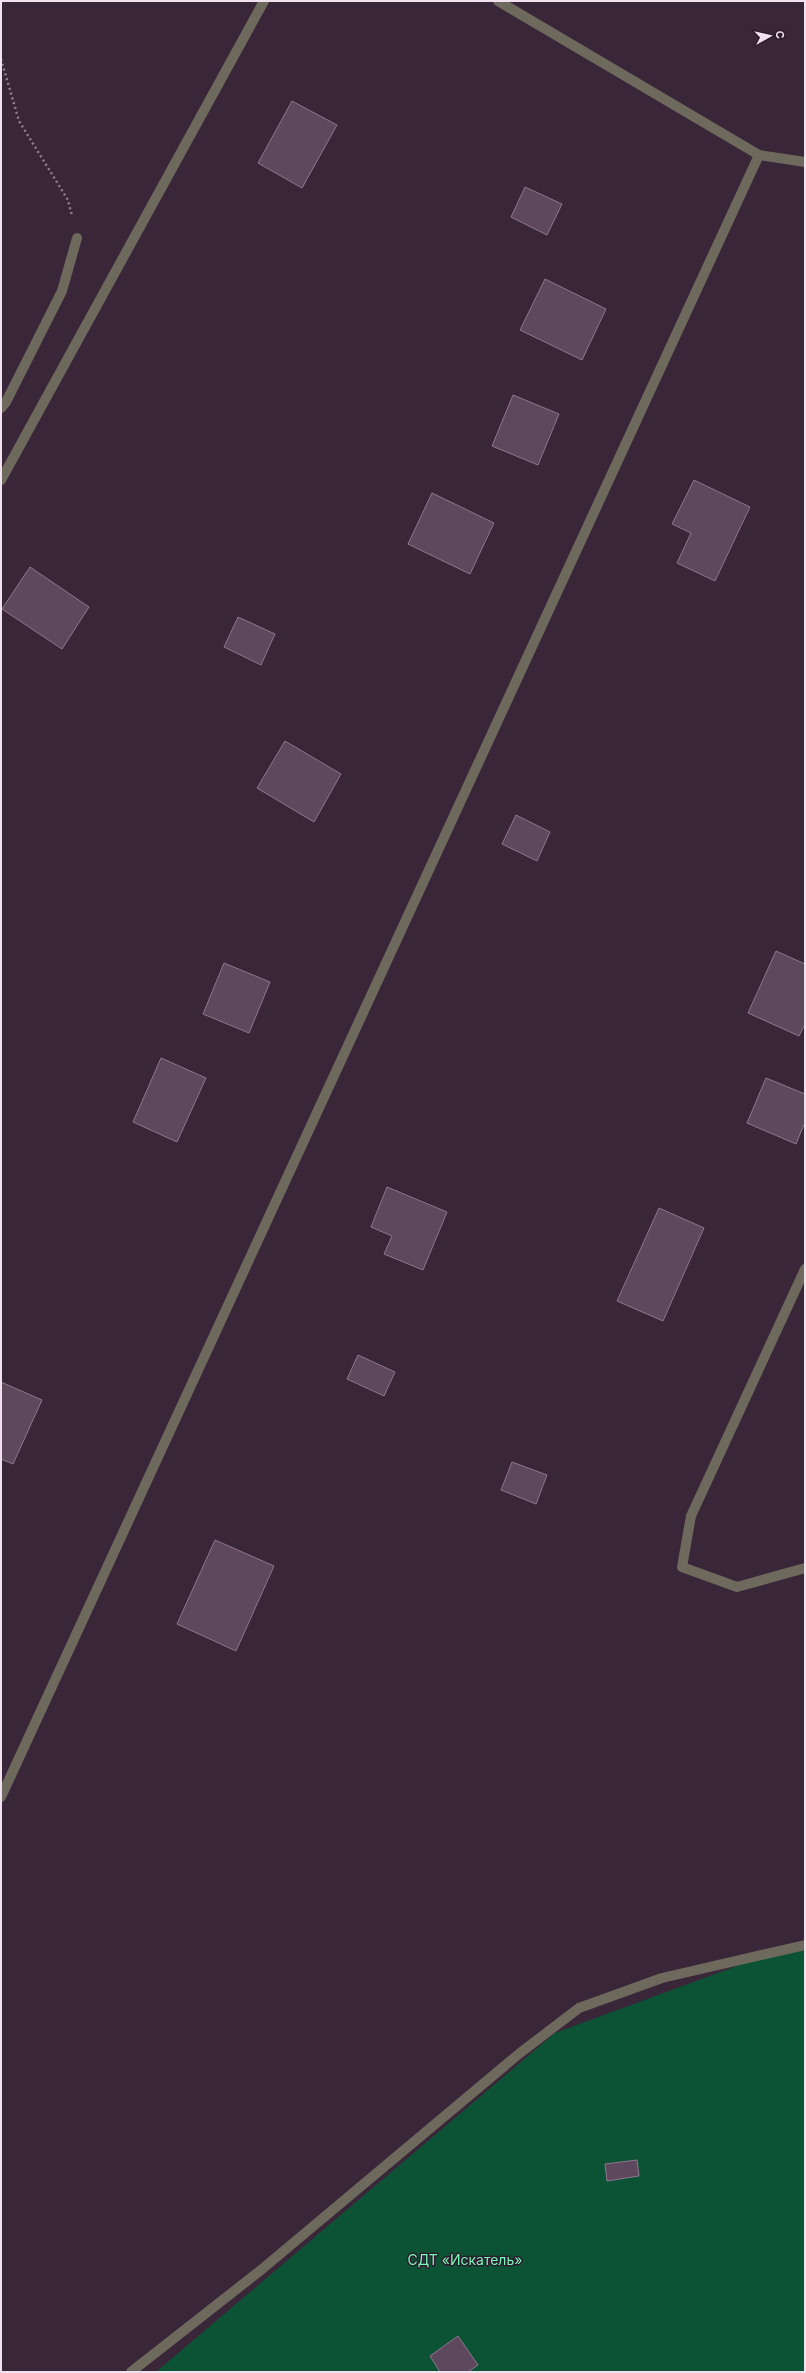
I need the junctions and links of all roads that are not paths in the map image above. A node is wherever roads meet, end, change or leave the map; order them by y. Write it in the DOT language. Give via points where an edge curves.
graph roads {
  1 [pos="264,1"];
  2 [pos="498,1"];
  3 [pos="759,155"];
  4 [pos="805,162"];
  5 [pos="77,238"];
  6 [pos="1,408"];
  7 [pos="1,480"];
  8 [pos="805,1269"];
  9 [pos="805,1568"];
  10 [pos="1,1797"];
  11 [pos="805,1945"];
  12 [pos="131,2372"];
  1 -- 7 [label="street"];
  2 -- 3 [label="street"];
  3 -- 4 [label="street"];
  3 -- 10 [label="street"];
  5 -- 6 [label="street" via="62,291 24,369"];
  8 -- 9 [label="street" via="691,1516 682,1567 737,1587"];
  11 -- 12 [label="street" via="662,1978 579,2008 520,2053 261,2270"];
}
